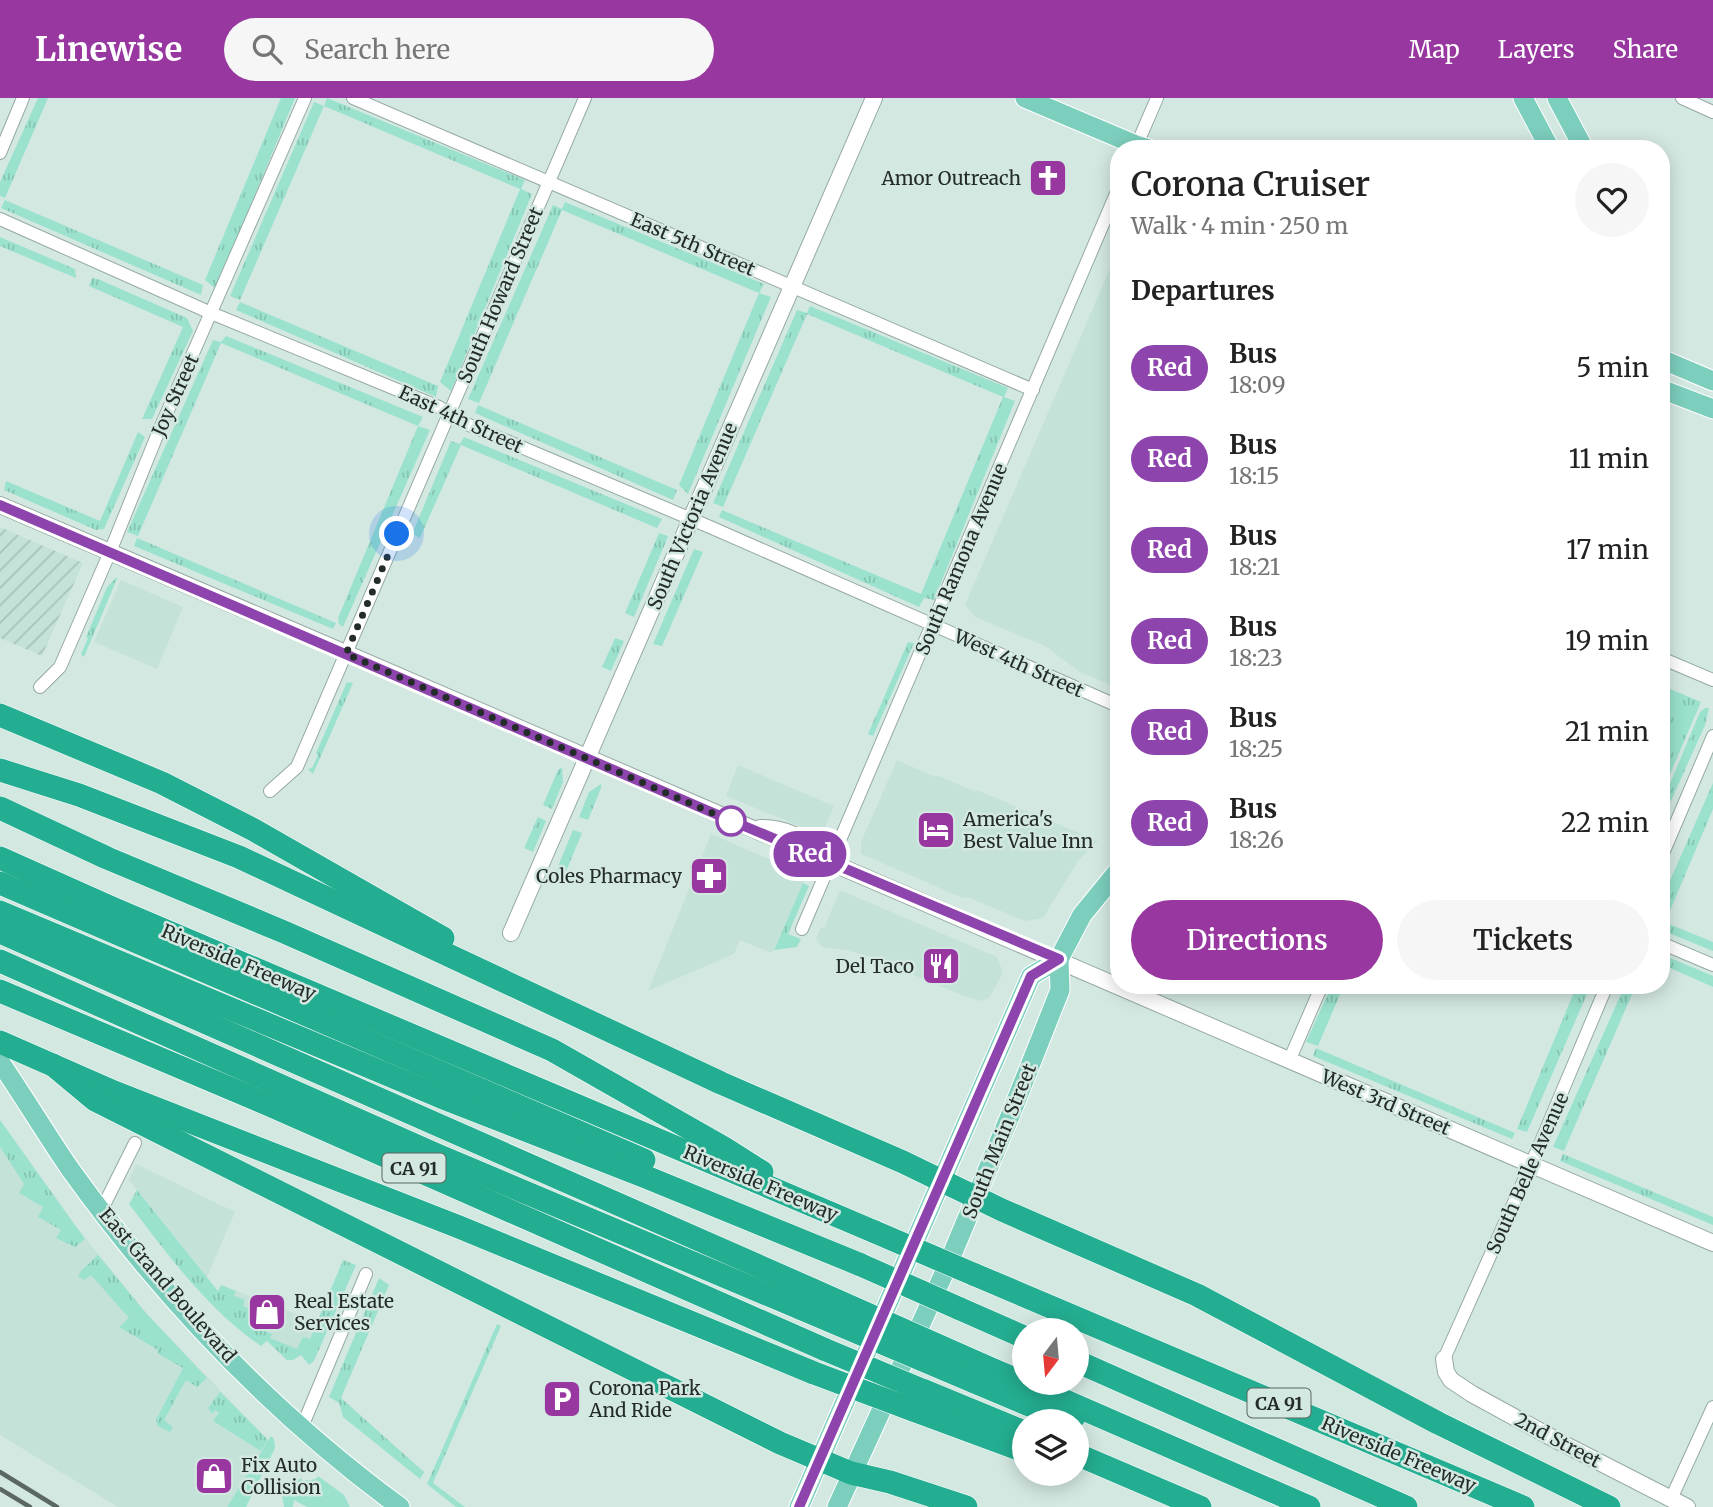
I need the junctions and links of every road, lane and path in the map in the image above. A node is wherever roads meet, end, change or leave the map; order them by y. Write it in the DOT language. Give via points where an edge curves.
graph roads {
  1 [pos="23,98"];
  2 [pos="305,98"];
  3 [pos="353,98"];
  4 [pos="585,98"];
  5 [pos="874,98"];
  6 [pos="1026,98"];
  7 [pos="1157,98"];
  8 [pos="1523,98"];
  9 [pos="1557,98"];
  10 [pos="1682,98"];
  11 [pos="1702,102"];
  12 [pos="1713,112"];
  13 [pos="1122,140"];
  14 [pos="1143,140"];
  15 [pos="1545,140"];
  16 [pos="1579,140"];
  17 [pos="0,153"];
  18 [pos="549,182"];
  19 [pos="1110,207"];
  20 [pos="0,219"];
  21 [pos="792,286"];
  22 [pos="211,313"];
  23 [pos="1670,363"];
  24 [pos="1713,381"];
  25 [pos="1034,390"];
  26 [pos="1670,392"];
  27 [pos="1713,409"];
  28 [pos="449,414"];
  29 [pos="0,505"];
  30 [pos="690,519"];
  31 [pos="110,552"];
  32 [pos="927,622"];
  33 [pos="346,654"];
  34 [pos="1670,662"];
  35 [pos="1713,680"];
  36 [pos="40,687"];
  37 [pos="1110,702"];
  38 [pos="0,715"];
  39 [pos="1713,736"];
  40 [pos="587,758"];
  41 [pos="0,770"];
  42 [pos="270,791"];
  43 [pos="0,808"];
  44 [pos="1670,837"];
  45 [pos="0,858"];
  46 [pos="827,861"];
  47 [pos="1110,881"];
  48 [pos="0,883"];
  49 [pos="0,912"];
  50 [pos="802,929"];
  51 [pos="0,932"];
  52 [pos="510,933"];
  53 [pos="0,940"];
  54 [pos="1670,947"];
  55 [pos="1059,959"];
  56 [pos="0,961"];
  57 [pos="1713,965"];
  58 [pos="1110,982"];
  59 [pos="0,991"];
  60 [pos="1138,994"];
  61 [pos="1318,994"];
  62 [pos="1603,994"];
  63 [pos="191,1016"];
  64 [pos="601,1027"];
  65 [pos="0,1042"];
  66 [pos="1289,1061"];
  67 [pos="0,1062"];
  68 [pos="53,1065"];
  69 [pos="135,1143"];
  70 [pos="1532,1164"];
  71 [pos="940,1180"];
  72 [pos="976,1198"];
  73 [pos="811,1204"];
  74 [pos="102,1209"];
  75 [pos="788,1235"];
  76 [pos="1713,1243"];
  77 [pos="366,1274"];
  78 [pos="807,1299"];
  79 [pos="1012,1332"];
  80 [pos="1444,1359"];
  81 [pos="1089,1367"];
  82 [pos="917,1400"];
  83 [pos="1713,1407"];
  84 [pos="302,1427"];
  85 [pos="1012,1428"];
  86 [pos="1012,1445"];
  87 [pos="819,1459"];
  88 [pos="1089,1461"];
  89 [pos="851,1473"];
  90 [pos="1671,1499"];
  91 [pos="400,1507"];
  92 [pos="799,1507"];
  93 [pos="837,1507"];
  94 [pos="965,1507"];
  95 [pos="1200,1507"];
  96 [pos="1310,1507"];
  97 [pos="1406,1507"];
  98 [pos="1523,1507"];
  99 [pos="1609,1507"];
  100 [pos="1687,1507"];
  1 -- 17 [label="street"];
  2 -- 22 [label="street, Joy Street"];
  3 -- 18 [label="street, East 5th Street"];
  4 -- 18 [label="street, South Howard Street"];
  5 -- 21 [label="street, South Victoria Avenue"];
  6 -- 13 [label="main road"];
  7 -- 14 [label="street"];
  8 -- 15 [label="main road"];
  9 -- 16 [label="main road"];
  10 -- 11 [label="street"];
  11 -- 12 [label="street"];
  18 -- 21 [label="street, East 5th Street"];
  18 -- 28 [label="street, South Howard Street"];
  19 -- 25 [label="street, South Ramona Avenue"];
  20 -- 22 [label="street, East 4th Street"];
  21 -- 25 [label="street, East 5th Street"];
  21 -- 30 [label="street, South Victoria Avenue"];
  22 -- 28 [label="street, East 4th Street"];
  22 -- 31 [label="street, Joy Street"];
  23 -- 24 [label="main road"];
  25 -- 32 [label="street, South Ramona Avenue"];
  26 -- 27 [label="main road"];
  28 -- 30 [label="street, East 4th Street"];
  28 -- 33 [label="street, South Howard Street"];
  29 -- 31 [label="street, West 3rd Street"];
  30 -- 32 [label="street, East 4th Street"];
  30 -- 40 [label="street, South Victoria Avenue"];
  31 -- 33 [label="street, West 3rd Street"];
  31 -- 36 [label="street, Joy Street" via="60,667"];
  32 -- 37 [label="street, West 4th Street"];
  32 -- 46 [label="street, South Ramona Avenue"];
  33 -- 40 [label="street, West 3rd Street"];
  33 -- 42 [label="street, South Howard Street" via="297,767"];
  34 -- 35 [label="street"];
  38 -- 64 [label="highway" via="162,783 254,830"];
  39 -- 44 [label="street"];
  40 -- 46 [label="street, West 3rd Street" via="757,832 782,830 808,843"];
  40 -- 52 [label="street, South Victoria Avenue"];
  41 -- 64 [label="highway" via="79,795 239,858"];
  43 -- 73 [label="highway" via="552,1050 724,1148"];
  45 -- 73 [label="highway, Riverside Freeway / CA 91"];
  46 -- 50 [label="street, South Ramona Avenue"];
  46 -- 55 [label="street, West 3rd Street"];
  47 -- 55 [label="main road, South Main Street" via="1082,915"];
  48 -- 75 [label="highway" via="765,1212"];
  49 -- 75 [label="highway" via="441,1097"];
  51 -- 63 [label="highway"];
  53 -- 63 [label="highway" via="162,1012"];
  54 -- 57 [label="street"];
  55 -- 58 [label="street, West 3rd Street"];
  55 -- 71 [label="main road, South Main Street" via="1031,976"];
  55 -- 72 [label="main road, South Main Street" via="1060,990"];
  56 -- 78 [label="highway" via="437,1155"];
  59 -- 82 [label="highway, CA 91, bridge" via="826,1350"];
  60 -- 66 [label="street, West 3rd Street"];
  61 -- 66 [label="street"];
  62 -- 70 [label="street, South Belle Avenue"];
  63 -- 78 [label="highway"];
  64 -- 71 [label="highway"];
  65 -- 68 [label="highway"];
  66 -- 70 [label="street, West 3rd Street"];
  67 -- 74 [label="main road, East Grand Boulevard"];
  68 -- 82 [label="highway, bridge" via="814,1373"];
  68 -- 87 [label="highway" via="95,1100"];
  69 -- 74 [label="street"];
  70 -- 76 [label="street, West 3rd Street"];
  70 -- 80 [label="street, South Belle Avenue"];
  71 -- 72 [label="highway"];
  71 -- 87 [label="main road, South Main Street"];
  72 -- 89 [label="main road, South Main Street"];
  72 -- 99 [label="highway" via="1196,1295"];
  73 -- 98 [label="highway, Riverside Freeway / CA 91, bridge"];
  74 -- 84 [label="main road, East Grand Boulevard" via="208,1337"];
  75 -- 79 [label="highway, bridge"];
  77 -- 84 [label="street"];
  78 -- 96 [label="highway, bridge"];
  80 -- 90 [label="street, 2nd Street" via="1451,1380 1472,1394"];
  81 -- 97 [label="highway"];
  82 -- 85 [label="highway, CA 91"];
  82 -- 86 [label="highway"];
  83 -- 90 [label="street"];
  84 -- 91 [label="main road, East Grand Boulevard"];
  87 -- 89 [label="highway"];
  87 -- 92 [label="main road, South Main Street"];
  88 -- 95 [label="highway"];
  89 -- 93 [label="main road, South Main Street"];
  89 -- 94 [label="highway"];
  90 -- 100 [label="street, 2nd Street"];
}
